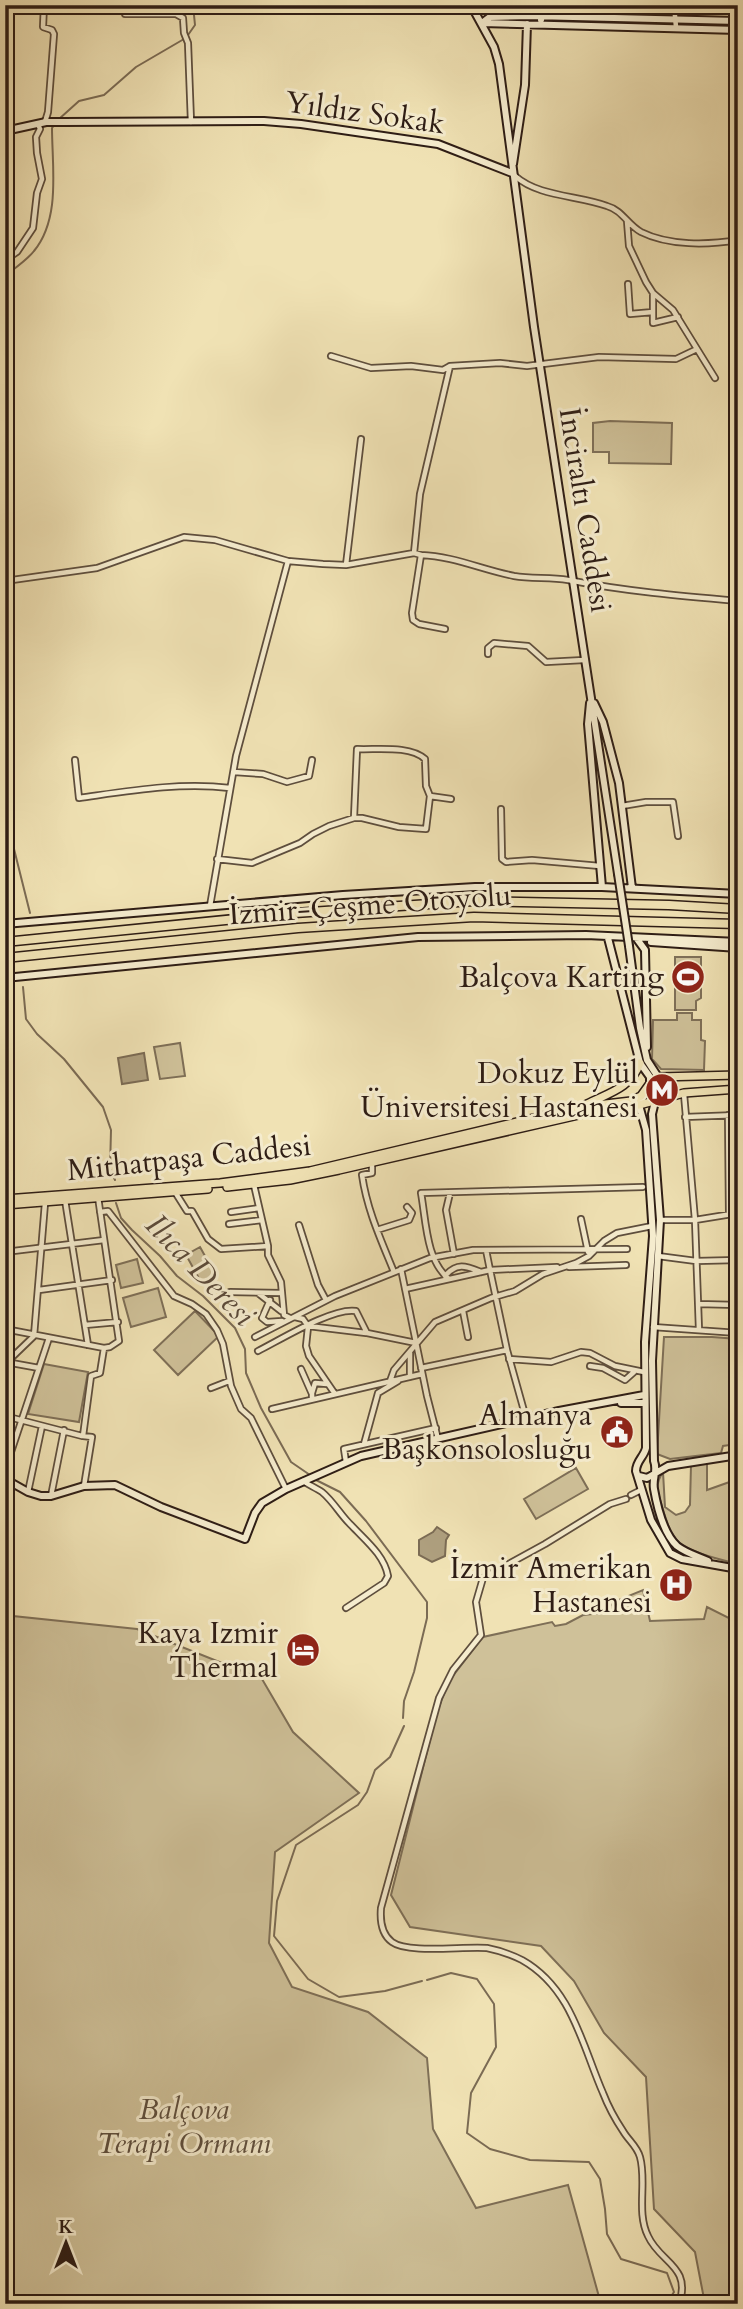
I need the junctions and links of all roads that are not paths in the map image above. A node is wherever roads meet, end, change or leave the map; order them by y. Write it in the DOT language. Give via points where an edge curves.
graph roads {
  1 [pos="44,5"];
  2 [pos="471,5"];
  3 [pos="531,5"];
  4 [pos="544,5"];
  5 [pos="674,5"];
  6 [pos="125,14"];
  7 [pos="532,16"];
  8 [pos="542,17"];
  9 [pos="626,18"];
  10 [pos="676,19"];
  11 [pos="738,21"];
  12 [pos="482,23"];
  13 [pos="527,24"];
  14 [pos="538,24"];
  15 [pos="626,26"];
  16 [pos="676,27"];
  17 [pos="738,30"];
  18 [pos="191,122"];
  19 [pos="43,123"];
  20 [pos="5,131"];
  21 [pos="512,173"];
  22 [pos="628,220"];
  23 [pos="736,240"];
  24 [pos="5,260"];
  25 [pos="628,284"];
  26 [pos="653,293"];
  27 [pos="737,308"];
  28 [pos="653,312"];
  29 [pos="678,317"];
  30 [pos="697,349"];
  31 [pos="331,356"];
  32 [pos="540,365"];
  33 [pos="450,366"];
  34 [pos="715,377"];
  35 [pos="361,439"];
  36 [pos="414,553"];
  37 [pos="421,555"];
  38 [pos="288,561"];
  39 [pos="346,565"];
  40 [pos="5,581"];
  41 [pos="573,582"];
  42 [pos="738,601"];
  43 [pos="445,629"];
  44 [pos="488,654"];
  45 [pos="584,660"];
  46 [pos="590,694"];
  47 [pos="75,760"];
  48 [pos="312,760"];
  49 [pos="234,772"];
  50 [pos="230,788"];
  51 [pos="430,796"];
  52 [pos="451,799"];
  53 [pos="622,806"];
  54 [pos="501,810"];
  55 [pos="354,818"];
  56 [pos="678,836"];
  57 [pos="217,859"];
  58 [pos="600,866"];
  59 [pos="602,887"];
  60 [pos="632,888"];
  61 [pos="738,894"];
  62 [pos="210,907"];
  63 [pos="738,909"];
  64 [pos="5,923"];
  65 [pos="738,925"];
  66 [pos="608,938"];
  67 [pos="640,939"];
  68 [pos="5,942"];
  69 [pos="738,942"];
  70 [pos="653,943"];
  71 [pos="738,948"];
  72 [pos="645,950"];
  73 [pos="5,958"];
  74 [pos="5,978"];
  75 [pos="642,1061"];
  76 [pos="738,1075"];
  77 [pos="686,1076"];
  78 [pos="658,1077"];
  79 [pos="651,1083"];
  80 [pos="738,1089"];
  81 [pos="685,1093"];
  82 [pos="656,1100"];
  83 [pos="639,1105"];
  84 [pos="582,1110"];
  85 [pos="728,1115"];
  86 [pos="738,1115"];
  87 [pos="685,1117"];
  88 [pos="372,1163"];
  89 [pos="360,1166"];
  90 [pos="362,1175"];
  91 [pos="254,1185"];
  92 [pos="643,1187"];
  93 [pos="175,1191"];
  94 [pos="450,1192"];
  95 [pos="98,1197"];
  96 [pos="5,1199"];
  97 [pos="64,1199"];
  98 [pos="45,1202"];
  99 [pos="5,1205"];
  100 [pos="407,1207"];
  101 [pos="259,1208"];
  102 [pos="100,1212"];
  103 [pos="230,1212"];
  104 [pos="738,1213"];
  105 [pos="729,1214"];
  106 [pos="581,1219"];
  107 [pos="262,1220"];
  108 [pos="660,1220"];
  109 [pos="695,1220"];
  110 [pos="229,1224"];
  111 [pos="299,1225"];
  112 [pos="652,1226"];
  113 [pos="377,1230"];
  114 [pos="104,1240"];
  115 [pos="71,1244"];
  116 [pos="268,1246"];
  117 [pos="42,1248"];
  118 [pos="627,1249"];
  119 [pos="486,1250"];
  120 [pos="595,1250"];
  121 [pos="7,1252"];
  122 [pos="589,1253"];
  123 [pos="454,1254"];
  124 [pos="658,1256"];
  125 [pos="434,1258"];
  126 [pos="738,1260"];
  127 [pos="696,1261"];
  128 [pos="626,1265"];
  129 [pos="565,1267"];
  130 [pos="401,1269"];
  131 [pos="490,1270"];
  132 [pos="394,1272"];
  133 [pos="482,1272"];
  134 [pos="447,1278"];
  135 [pos="112,1280"];
  136 [pos="78,1284"];
  137 [pos="405,1289"];
  138 [pos="39,1290"];
  139 [pos="230,1292"];
  140 [pos="258,1293"];
  141 [pos="282,1293"];
  142 [pos="497,1297"];
  143 [pos="7,1300"];
  144 [pos="270,1300"];
  145 [pos="326,1300"];
  146 [pos="698,1304"];
  147 [pos="738,1305"];
  148 [pos="463,1311"];
  149 [pos="283,1313"];
  150 [pos="290,1319"];
  151 [pos="118,1322"];
  152 [pos="85,1325"];
  153 [pos="309,1326"];
  154 [pos="652,1327"];
  155 [pos="8,1329"];
  156 [pos="699,1330"];
  157 [pos="367,1333"];
  158 [pos="738,1333"];
  159 [pos="34,1336"];
  160 [pos="255,1337"];
  161 [pos="468,1337"];
  162 [pos="49,1338"];
  163 [pos="416,1343"];
  164 [pos="88,1345"];
  165 [pos="104,1348"];
  166 [pos="507,1350"];
  167 [pos="258,1351"];
  168 [pos="410,1351"];
  169 [pos="509,1359"];
  170 [pos="6,1362"];
  171 [pos="590,1366"];
  172 [pos="39,1368"];
  173 [pos="301,1369"];
  174 [pos="422,1371"];
  175 [pos="635,1371"];
  176 [pos="644,1372"];
  177 [pos="407,1377"];
  178 [pos="229,1381"];
  179 [pos="390,1381"];
  180 [pos="328,1385"];
  181 [pos="211,1388"];
  182 [pos="335,1394"];
  183 [pos="312,1396"];
  184 [pos="646,1401"];
  185 [pos="272,1409"];
  186 [pos="5,1416"];
  187 [pos="526,1419"];
  188 [pos="23,1421"];
  189 [pos="42,1426"];
  190 [pos="436,1428"];
  191 [pos="64,1430"];
  192 [pos="83,1436"];
  193 [pos="438,1439"];
  194 [pos="364,1444"];
  195 [pos="738,1455"];
  196 [pos="640,1460"];
  197 [pos="654,1461"];
  198 [pos="346,1462"];
  199 [pos="668,1466"];
  200 [pos="5,1470"];
  201 [pos="654,1474"];
  202 [pos="639,1476"];
  203 [pos="5,1479"];
  204 [pos="304,1481"];
  205 [pos="84,1486"];
  206 [pos="286,1489"];
  207 [pos="641,1490"];
  208 [pos="28,1492"];
  209 [pos="51,1496"];
  210 [pos="713,1563"];
  211 [pos="738,1569"];
  212 [pos="738,1590"];
  213 [pos="346,1608"];
  214 [pos="733,1616"];
  215 [pos="680,2304"];
  1 -- 19 [label="street" via="44,29 54,34 48,112"];
  2 -- 12 [label="main road, İnciraltı Caddesi"];
  3 -- 7 [label="main road"];
  4 -- 8 [label="main road"];
  5 -- 10 [label="street"];
  6 -- 18 [label="street" via="176,14 183,18"];
  7 -- 8 [label="main road"];
  7 -- 12 [label="main road" via="490,17"];
  7 -- 14 [label="main road"];
  8 -- 9 [label="main road"];
  8 -- 14 [label="main road"];
  9 -- 10 [label="main road"];
  9 -- 15 [label="street"];
  10 -- 11 [label="main road"];
  10 -- 16 [label="street"];
  12 -- 13 [label="main road"];
  12 -- 21 [label="main road, İnciraltı Caddesi" via="499,64"];
  13 -- 14 [label="main road"];
  13 -- 21 [label="main road" via="525,85"];
  14 -- 15 [label="main road"];
  15 -- 16 [label="main road"];
  16 -- 17 [label="main road"];
  18 -- 19 [label="main road, Yıldız Sokak"];
  18 -- 21 [label="main road, Yıldız Sokak" via="264,121 422,141 452,147"];
  19 -- 20 [label="main road, Yıldız Sokak"];
  19 -- 24 [label="street" via="37,153 42,179 33,228 17,252"];
  21 -- 22 [label="street, Yıldız Sokak" via="525,184 615,209"];
  21 -- 32 [label="main road, İnciraltı Caddesi"];
  22 -- 23 [label="street, Yıldız Sokak" via="639,231 677,242"];
  22 -- 26 [label="street" via="629,246"];
  23 -- 27 [label="street"];
  25 -- 28 [label="street" via="630,314"];
  26 -- 28 [label="street"];
  26 -- 29 [label="street"];
  28 -- 29 [label="street" via="653,323"];
  29 -- 30 [label="street"];
  30 -- 32 [label="street" via="676,359 599,357"];
  30 -- 34 [label="street"];
  31 -- 33 [label="street" via="371,368 443,370"];
  32 -- 33 [label="street"];
  32 -- 41 [label="main road, İnciraltı Caddesi"];
  33 -- 36 [label="street" via="420,494"];
  35 -- 39 [label="street"];
  36 -- 37 [label="street"];
  36 -- 39 [label="street"];
  37 -- 41 [label="street" via="516,576"];
  37 -- 43 [label="street" via="414,620"];
  38 -- 39 [label="street"];
  38 -- 40 [label="street" via="215,540 184,537 97,568"];
  38 -- 49 [label="street"];
  41 -- 42 [label="street"];
  41 -- 45 [label="main road, İnciraltı Caddesi"];
  44 -- 45 [label="street" via="494,643 528,646 546,662"];
  45 -- 46 [label="main road, İnciraltı Caddesi"];
  46 -- 53 [label="main road" via="603,722"];
  46 -- 58 [label="main road" via="587,724"];
  46 -- 75 [label="main road, İnciraltı Caddesi, bridge"];
  47 -- 50 [label="street" via="79,798 144,788"];
  48 -- 49 [label="street" via="309,776 287,782"];
  49 -- 50 [label="street"];
  50 -- 57 [label="street"];
  51 -- 52 [label="street"];
  51 -- 55 [label="street" via="426,829"];
  51 -- 55 [label="street" via="421,755 356,749"];
  53 -- 56 [label="street" via="673,802"];
  53 -- 60 [label="main road"];
  54 -- 58 [label="street" via="502,859 506,862"];
  55 -- 57 [label="street" via="252,863"];
  57 -- 62 [label="street"];
  58 -- 59 [label="main road"];
  59 -- 60 [label="main road"];
  59 -- 62 [label="main road" via="475,887"];
  60 -- 61 [label="main road"];
  62 -- 64 [label="main road"];
  63 -- 68 [label="highway, İzmir-Çeşme Otoyolu" via="562,902 436,903"];
  65 -- 73 [label="highway, İzmir-Çeşme Otoyolu" via="474,916 298,928"];
  66 -- 67 [label="main road"];
  66 -- 74 [label="main road" via="418,937"];
  66 -- 75 [label="main road"];
  67 -- 69 [label="main road"];
  67 -- 70 [label="main road"];
  67 -- 72 [label="main road"];
  70 -- 71 [label="main road"];
  70 -- 72 [label="main road"];
  72 -- 75 [label="main road"];
  75 -- 78 [label="main road"];
  75 -- 79 [label="main road"];
  75 -- 84 [label="main road" via="625,1086"];
  76 -- 77 [label="main road"];
  77 -- 78 [label="main road"];
  77 -- 81 [label="main road" via="681,1085"];
  78 -- 79 [label="main road, Mithatpaşa Caddesi"];
  78 -- 82 [label="main road"];
  79 -- 83 [label="main road"];
  79 -- 84 [label="main road, Mithatpaşa Caddesi" via="636,1099"];
  80 -- 81 [label="main road, Mithatpaşa Caddesi"];
  81 -- 82 [label="main road, Mithatpaşa Caddesi"];
  81 -- 87 [label="street"];
  82 -- 83 [label="main road, Mithatpaşa Caddesi"];
  82 -- 108 [label="main road" via="652,1125"];
  83 -- 84 [label="main road, Mithatpaşa Caddesi"];
  83 -- 112 [label="main road" via="646,1130"];
  84 -- 88 [label="main road, Mithatpaşa Caddesi"];
  84 -- 96 [label="main road, Mithatpaşa Caddesi" via="259,1179"];
  85 -- 86 [label="street"];
  85 -- 87 [label="street"];
  85 -- 105 [label="street"];
  87 -- 109 [label="street"];
  88 -- 89 [label="main road, Mithatpaşa Caddesi"];
  88 -- 90 [label="street" via="372,1173"];
  89 -- 90 [label="street"];
  89 -- 91 [label="main road, Mithatpaşa Caddesi"];
  90 -- 113 [label="street"];
  91 -- 93 [label="main road, Mithatpaşa Caddesi"];
  91 -- 101 [label="street"];
  92 -- 94 [label="street"];
  93 -- 95 [label="main road, Mithatpaşa Caddesi"];
  93 -- 116 [label="street" via="208,1239 222,1249"];
  94 -- 123 [label="street" via="446,1210"];
  94 -- 125 [label="street" via="421,1193"];
  95 -- 97 [label="main road, Mithatpaşa Caddesi"];
  95 -- 102 [label="street"];
  97 -- 98 [label="main road, Mithatpaşa Caddesi"];
  97 -- 115 [label="street"];
  98 -- 99 [label="main road, Mithatpaşa Caddesi"];
  98 -- 117 [label="street"];
  100 -- 113 [label="street" via="412,1213 409,1220"];
  101 -- 103 [label="street"];
  101 -- 107 [label="street"];
  102 -- 114 [label="street"];
  102 -- 178 [label="street" via="108,1211 174,1296 206,1314 221,1338"];
  104 -- 105 [label="street"];
  105 -- 109 [label="street"];
  106 -- 122 [label="street"];
  107 -- 110 [label="street"];
  107 -- 116 [label="street"];
  108 -- 109 [label="street"];
  108 -- 124 [label="main road"];
  109 -- 127 [label="street"];
  111 -- 145 [label="street"];
  112 -- 120 [label="street" via="617,1233"];
  112 -- 176 [label="main road"];
  113 -- 132 [label="street"];
  114 -- 115 [label="street"];
  114 -- 135 [label="street"];
  115 -- 117 [label="street"];
  115 -- 136 [label="street"];
  116 -- 141 [label="street"];
  117 -- 121 [label="street"];
  117 -- 138 [label="street"];
  118 -- 120 [label="street"];
  119 -- 122 [label="street"];
  119 -- 123 [label="street"];
  119 -- 131 [label="street"];
  120 -- 122 [label="street"];
  121 -- 143 [label="street"];
  122 -- 129 [label="street"];
  123 -- 125 [label="street"];
  124 -- 127 [label="street"];
  124 -- 154 [label="main road"];
  125 -- 130 [label="street"];
  125 -- 134 [label="street"];
  126 -- 127 [label="street"];
  127 -- 146 [label="street"];
  128 -- 129 [label="street"];
  129 -- 131 [label="street"];
  129 -- 142 [label="street"];
  130 -- 132 [label="street"];
  130 -- 137 [label="street"];
  131 -- 133 [label="street"];
  131 -- 142 [label="street"];
  132 -- 145 [label="street"];
  133 -- 134 [label="street"];
  133 -- 134 [label="street" via="461,1265 451,1269"];
  134 -- 137 [label="street"];
  135 -- 136 [label="street"];
  135 -- 151 [label="street"];
  136 -- 138 [label="street"];
  136 -- 152 [label="street"];
  137 -- 163 [label="street"];
  138 -- 159 [label="street"];
  139 -- 140 [label="street"];
  140 -- 141 [label="street"];
  140 -- 144 [label="street"];
  141 -- 149 [label="street"];
  142 -- 148 [label="street"];
  142 -- 166 [label="street"];
  143 -- 155 [label="street"];
  144 -- 149 [label="street"];
  144 -- 150 [label="street" via="262,1318 267,1322"];
  145 -- 150 [label="street"];
  146 -- 147 [label="street"];
  146 -- 156 [label="street"];
  148 -- 161 [label="street"];
  148 -- 163 [label="street" via="435,1322"];
  149 -- 150 [label="street"];
  150 -- 153 [label="street" via="303,1319"];
  150 -- 160 [label="street"];
  151 -- 152 [label="street"];
  151 -- 165 [label="street" via="120,1340"];
  152 -- 164 [label="street"];
  153 -- 157 [label="street"];
  153 -- 157 [label="street" via="349,1310 356,1311"];
  153 -- 167 [label="street"];
  153 -- 180 [label="street" via="309,1356"];
  154 -- 156 [label="street"];
  154 -- 184 [label="main road"];
  155 -- 159 [label="street"];
  156 -- 158 [label="street"];
  157 -- 163 [label="street"];
  159 -- 162 [label="street"];
  159 -- 170 [label="street"];
  162 -- 164 [label="street"];
  162 -- 172 [label="street"];
  163 -- 168 [label="street"];
  163 -- 174 [label="street"];
  164 -- 165 [label="street"];
  165 -- 192 [label="street" via="100,1373 91,1376"];
  166 -- 169 [label="street"];
  166 -- 174 [label="street"];
  168 -- 177 [label="street"];
  168 -- 179 [label="street"];
  169 -- 175 [label="street" via="551,1362 581,1352"];
  169 -- 187 [label="street"];
  170 -- 172 [label="street"];
  171 -- 175 [label="street" via="625,1380"];
  172 -- 188 [label="street"];
  173 -- 183 [label="street"];
  174 -- 177 [label="street"];
  174 -- 190 [label="street"];
  175 -- 176 [label="street"];
  176 -- 184 [label="main road"];
  177 -- 179 [label="street"];
  177 -- 194 [label="street" via="378,1393"];
  178 -- 181 [label="street"];
  178 -- 206 [label="street"];
  179 -- 182 [label="street"];
  180 -- 182 [label="street"];
  180 -- 183 [label="street" via="316,1383"];
  182 -- 183 [label="street"];
  183 -- 185 [label="street"];
  184 -- 187 [label="main road" via="605,1403"];
  184 -- 196 [label="main road" via="646,1448"];
  184 -- 197 [label="main road"];
  186 -- 188 [label="street"];
  187 -- 193 [label="main road"];
  188 -- 189 [label="street"];
  188 -- 200 [label="street"];
  189 -- 191 [label="street"];
  189 -- 208 [label="street"];
  190 -- 193 [label="street"];
  190 -- 194 [label="street"];
  191 -- 192 [label="street"];
  191 -- 209 [label="street"];
  192 -- 205 [label="street" via="92,1437"];
  193 -- 198 [label="main road"];
  194 -- 198 [label="street" via="344,1449"];
  195 -- 199 [label="main road"];
  196 -- 197 [label="main road"];
  196 -- 202 [label="main road" via="636,1466"];
  197 -- 199 [label="main road"];
  197 -- 201 [label="main road"];
  198 -- 204 [label="main road"];
  199 -- 201 [label="main road"];
  201 -- 202 [label="main road"];
  201 -- 210 [label="main road" via="654,1489 670,1536 679,1548"];
  202 -- 207 [label="main road"];
  203 -- 208 [label="main road"];
  204 -- 206 [label="main road"];
  204 -- 213 [label="street" via="338,1508 387,1568 384,1583"];
  205 -- 206 [label="main road" via="115,1485 245,1539 262,1503"];
  205 -- 209 [label="main road"];
  207 -- 210 [label="main road" via="670,1553"];
  207 -- 215 [label="street" via="483,1578 476,1602 481,1635 453,1670 437,1705 380,1921 393,1943 488,1948 519,1958 550,1982 567,2004 622,2131 640,2154 645,2227 653,2244 680,2275"];
  208 -- 209 [label="main road"];
  210 -- 211 [label="main road"];
  212 -- 214 [label="street"];
}
